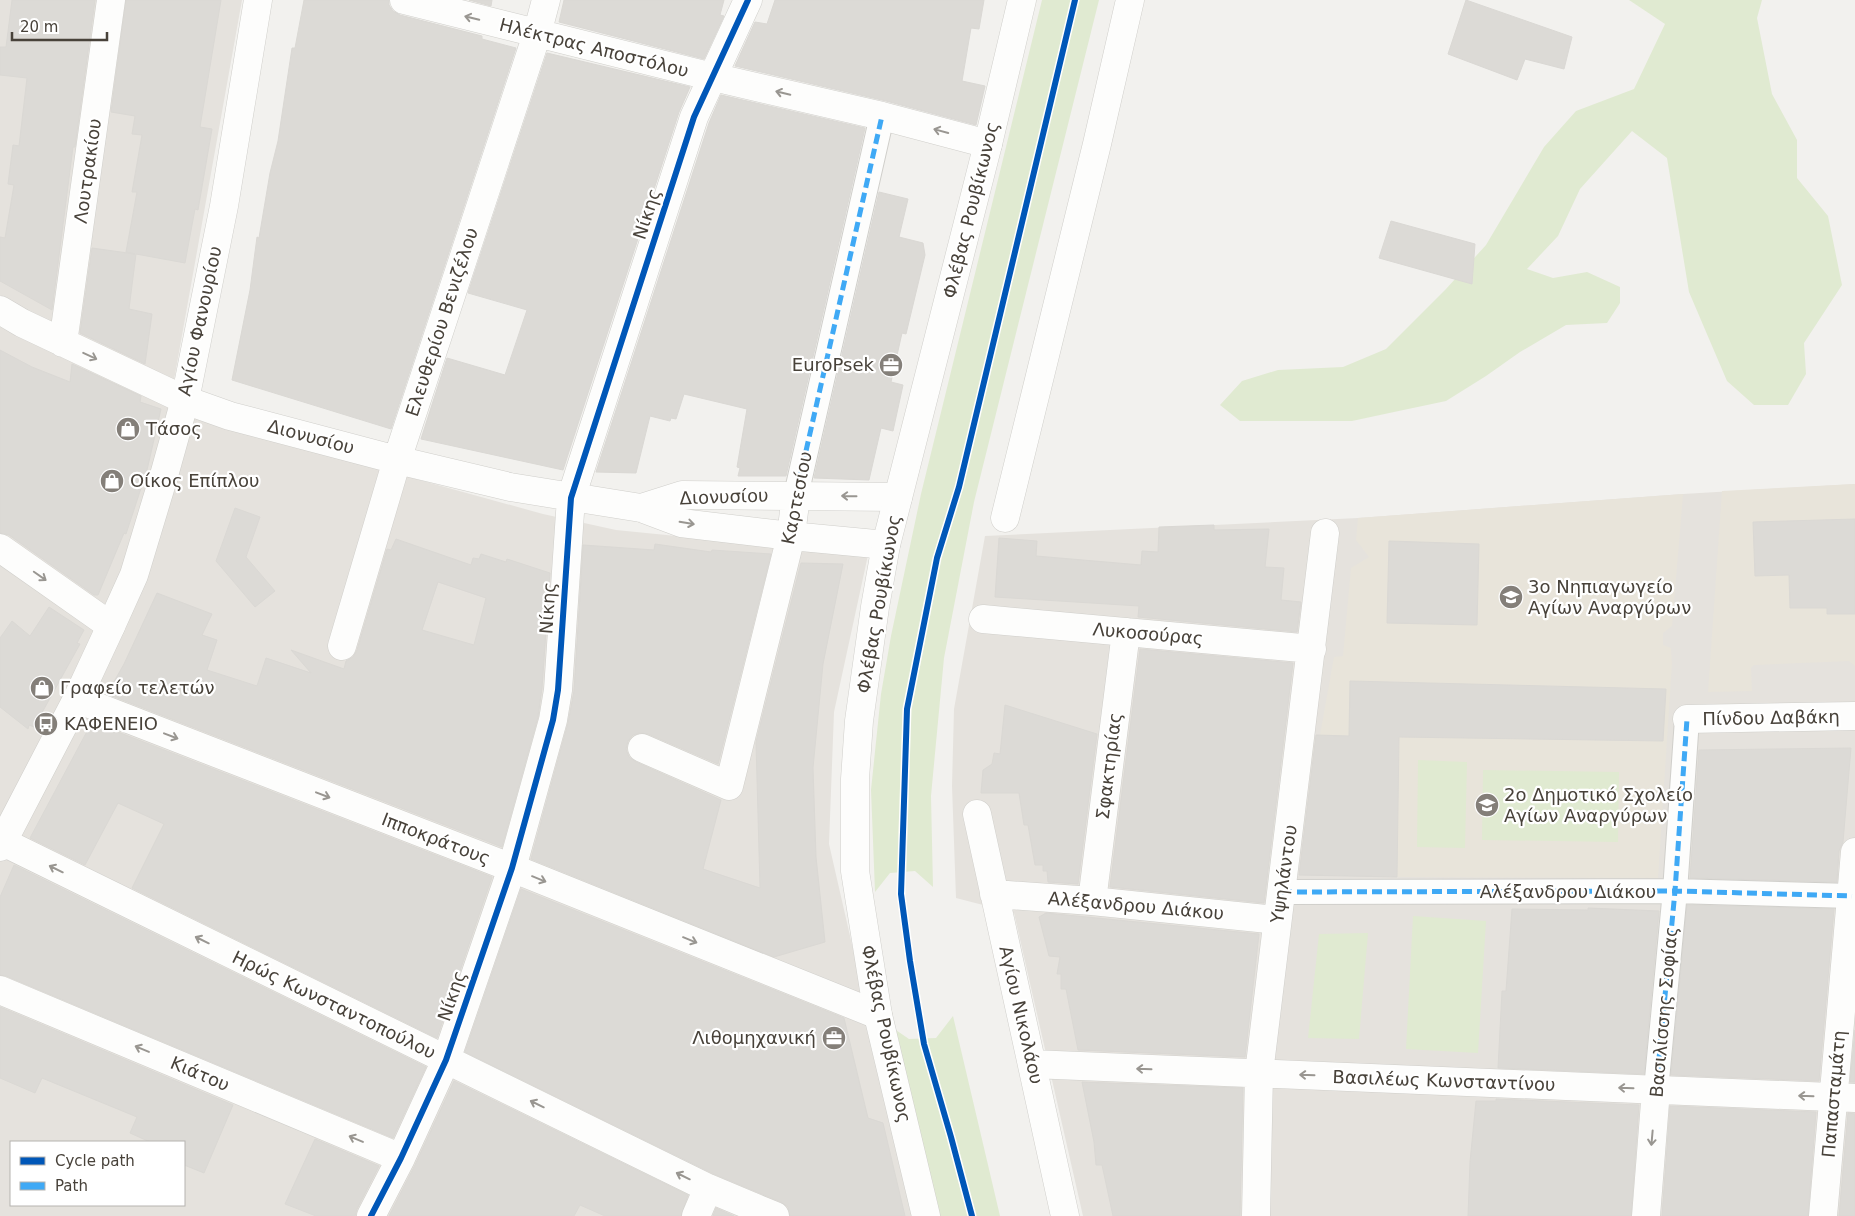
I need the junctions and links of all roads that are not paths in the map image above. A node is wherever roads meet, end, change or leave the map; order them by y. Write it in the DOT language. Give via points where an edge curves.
graph roads {
  1 [pos="111,0"];
  2 [pos="258,0"];
  3 [pos="404,0"];
  4 [pos="546,0"];
  5 [pos="748,0"];
  6 [pos="1022,0"];
  7 [pos="1130,0"];
  8 [pos="537,34"];
  9 [pos="713,77"];
  10 [pos="882,116"];
  11 [pos="988,144"];
  12 [pos="0,310"];
  13 [pos="63,343"];
  14 [pos="185,400"];
  15 [pos="397,460"];
  16 [pos="796,495"];
  17 [pos="898,496"];
  18 [pos="571,498"];
  19 [pos="641,508"];
  20 [pos="1005,518"];
  21 [pos="1325,533"];
  22 [pos="791,536"];
  23 [pos="886,545"];
  24 [pos="0,548"];
  25 [pos="983,619"];
  26 [pos="111,626"];
  27 [pos="1126,632"];
  28 [pos="342,646"];
  29 [pos="1312,649"];
  30 [pos="77,699"];
  31 [pos="1855,716"];
  32 [pos="1687,719"];
  33 [pos="642,748"];
  34 [pos="977,814"];
  35 [pos="1,844"];
  36 [pos="1855,852"];
  37 [pos="512,868"];
  38 [pos="1675,891"];
  39 [pos="1282,892"];
  40 [pos="994,894"];
  41 [pos="1853,896"];
  42 [pos="1092,901"];
  43 [pos="1277,920"];
  44 [pos="0,990"];
  45 [pos="878,1015"];
  46 [pos="446,1060"];
  47 [pos="1032,1064"];
  48 [pos="1259,1073"];
  49 [pos="1656,1090"];
  50 [pos="1844,1098"];
  51 [pos="401,1158"];
  52 [pos="708,1188"];
  53 [pos="371,1216"];
  54 [pos="696,1216"];
  55 [pos="776,1216"];
  56 [pos="926,1216"];
  57 [pos="1065,1216"];
  58 [pos="1256,1216"];
  59 [pos="1646,1216"];
  60 [pos="1823,1216"];
  1 -- 13 [label="street, Λουτρακίου"];
  2 -- 14 [label="street, Αγίου Φανουρίου" via="224,206"];
  8 -- 3 [label="street, Ηλέκτρας Αποστόλου, one-way"];
  4 -- 8 [label="street, Ελευθερίου Βενιζέλου"];
  5 -- 9 [label="street, Νίκης"];
  6 -- 11 [label="street, Φλέβας Ρουβίκωνος"];
  7 -- 20 [label="street"];
  8 -- 9 [label="street, Ηλέκτρας Αποστόλου"];
  8 -- 15 [label="street, Ελευθερίου Βενιζέλου"];
  10 -- 9 [label="street, Ηλέκτρας Αποστόλου, one-way"];
  9 -- 18 [label="street, Νίκης" via="694,117"];
  11 -- 10 [label="street, Ηλέκτρας Αποστόλου, one-way"];
  10 -- 16 [label="street, Καρτεσίου"];
  11 -- 17 [label="street, Φλέβας Ρουβίκωνος"];
  12 -- 13 [label="street, Διονυσίου"];
  13 -- 14 [label="street, Διονυσίου, one-way"];
  14 -- 15 [label="street, Διονυσίου" via="230,416"];
  14 -- 26 [label="street, Αγίου Φανουρίου" via="134,574"];
  15 -- 18 [label="street, Διονυσίου"];
  15 -- 28 [label="street, Ελευθερίου Βενιζέλου"];
  17 -- 16 [label="street, Διονυσίου, one-way"];
  16 -- 19 [label="street, Διονυσίου" via="682,496"];
  16 -- 22 [label="street, Καρτεσίου"];
  17 -- 23 [label="street, Φλέβας Ρουβίκωνος"];
  18 -- 19 [label="street, Διονυσίου"];
  18 -- 37 [label="street, Νίκης" via="558,690"];
  19 -- 22 [label="street, Διονυσίου, one-way" via="681,523"];
  21 -- 29 [label="street, Υψηλάντου"];
  22 -- 23 [label="street, Διονυσίου"];
  22 -- 33 [label="street, Καρτεσίου" via="729,786"];
  23 -- 45 [label="street, Φλέβας Ρουβίκωνος" via="859,721 855,779 855,871"];
  24 -- 26 [label="street, one-way"];
  25 -- 27 [label="street, Λυκοσούρας"];
  26 -- 30 [label="street, Αγίου Φανουρίου"];
  27 -- 29 [label="street, Λυκοσούρας"];
  27 -- 42 [label="street, Σφακτηρίας"];
  29 -- 39 [label="street, Υψηλάντου"];
  30 -- 35 [label="street, Αγίου Φανουρίου"];
  30 -- 37 [label="street, Ιπποκράτους, one-way"];
  31 -- 32 [label="street, Πίνδου Δαβάκη"];
  32 -- 38 [label="street, Βασιλίσσης Σοφίας"];
  34 -- 40 [label="street, Αγίου Νικολάου"];
  46 -- 35 [label="street, Ηρώς Κωνσταντοπούλου, one-way"];
  36 -- 41 [label="street, Παπασταμάτη"];
  37 -- 45 [label="street, Ιπποκράτους, one-way"];
  37 -- 46 [label="street, Νίκης"];
  38 -- 39 [label="street, Αλέξανδρου Διάκου"];
  38 -- 41 [label="street, Αλέξανδρου Διάκου"];
  38 -- 49 [label="street, Βασιλίσσης Σοφίας"];
  39 -- 43 [label="street, Υψηλάντου"];
  40 -- 42 [label="street, Αλέξανδρου Διάκου"];
  40 -- 47 [label="street, Αγίου Νικολάου"];
  41 -- 50 [label="street, Παπασταμάτη"];
  42 -- 43 [label="street, Αλέξανδρου Διάκου"];
  43 -- 48 [label="street, Υψηλάντου"];
  51 -- 44 [label="street, Κιάτου, one-way"];
  45 -- 56 [label="street, Φλέβας Ρουβίκωνος"];
  46 -- 51 [label="street, Νίκης"];
  52 -- 46 [label="street, Ηρώς Κωνσταντοπούλου, one-way"];
  48 -- 47 [label="street, Βασιλέως Κωνσταντίνου, one-way"];
  47 -- 57 [label="street, Αγίου Νικολάου"];
  49 -- 48 [label="street, Βασιλέως Κωνσταντίνου, one-way"];
  48 -- 58 [label="street, Υψηλάντου"];
  50 -- 49 [label="street, Βασιλέως Κωνσταντίνου, one-way"];
  49 -- 59 [label="street, Βασιλίσσης Σοφίας, one-way"];
  50 -- 60 [label="street, Παπασταμάτη"];
  51 -- 53 [label="street, Νίκης"];
  52 -- 54 [label="street"];
  52 -- 55 [label="street, Ηρώς Κωνσταντοπούλου"];
}
